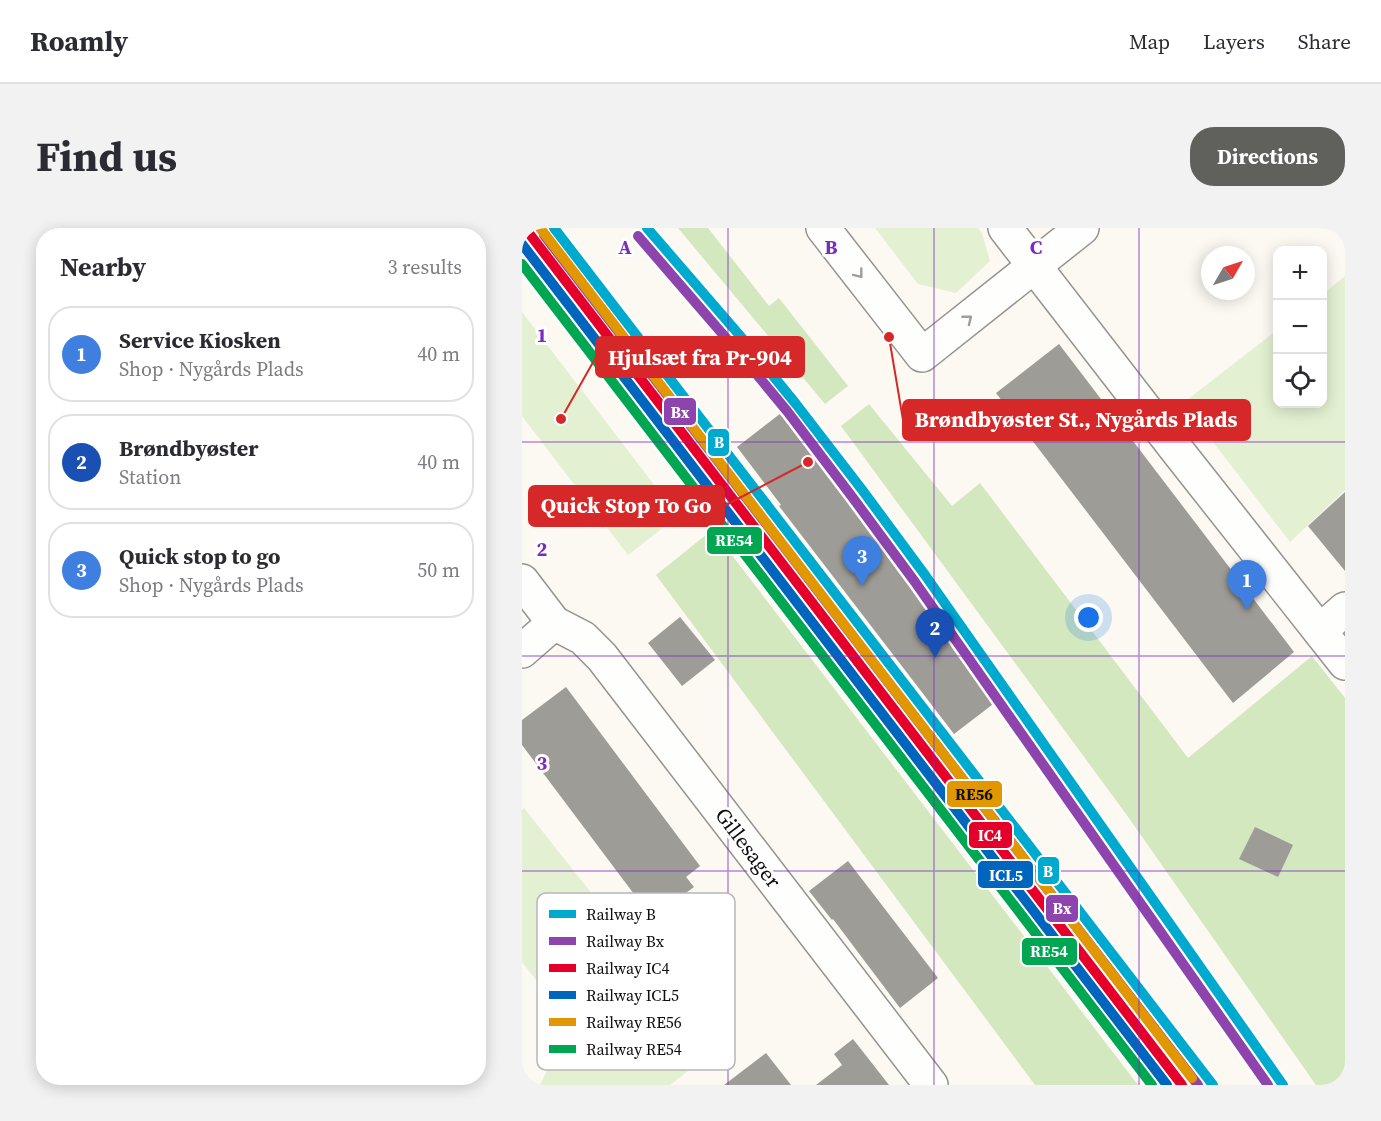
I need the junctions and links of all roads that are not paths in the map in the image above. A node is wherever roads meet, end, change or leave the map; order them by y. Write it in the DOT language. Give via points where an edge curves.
graph roads {
  1 [pos="823,228"];
  2 [pos="1005,228"];
  3 [pos="1082,228"];
  4 [pos="1035,266"];
  5 [pos="522,581"];
  6 [pos="1345,609"];
  7 [pos="554,623"];
  8 [pos="1320,631"];
  9 [pos="522,651"];
  10 [pos="1345,663"];
  11 [pos="931,1085"];
  1 -- 4 [label="street, one-way" via="922,356"];
  2 -- 4 [label="street"];
  3 -- 4 [label="street"];
  4 -- 8 [label="street"];
  5 -- 7 [label="street"];
  6 -- 8 [label="street"];
  7 -- 9 [label="street"];
  7 -- 11 [label="street, Gillesager" via="583,638 602,657"];
  8 -- 10 [label="street"];
}
